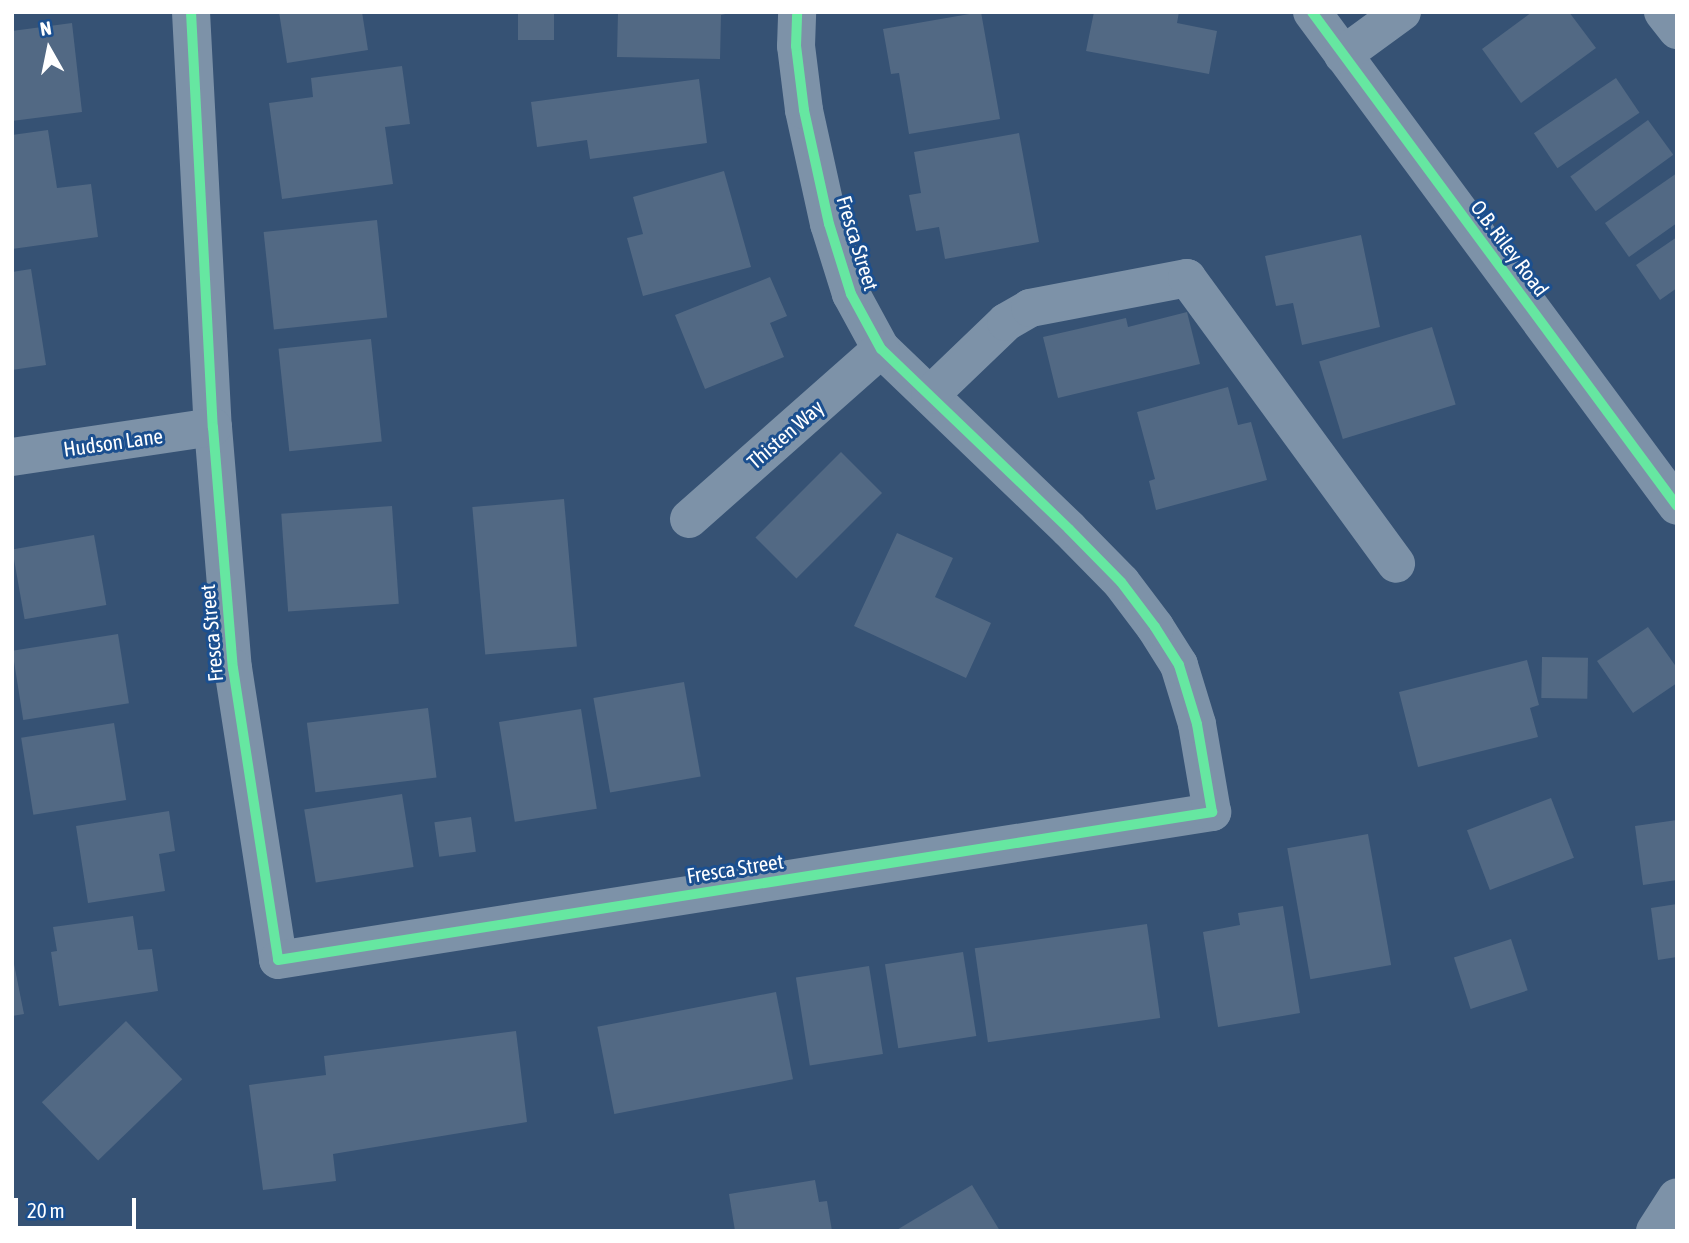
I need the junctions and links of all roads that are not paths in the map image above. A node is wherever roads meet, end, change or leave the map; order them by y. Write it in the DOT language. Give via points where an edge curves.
graph roads {
  1 [pos="191,12"];
  2 [pos="797,12"];
  3 [pos="1312,12"];
  4 [pos="1402,12"];
  5 [pos="1664,12"];
  6 [pos="1677,30"];
  7 [pos="1343,55"];
  8 [pos="881,349"];
  9 [pos="930,395"];
  10 [pos="213,427"];
  11 [pos="12,457"];
  12 [pos="1677,506"];
  13 [pos="689,519"];
  14 [pos="1396,564"];
  15 [pos="1677,1197"];
  16 [pos="1655,1231"];
  1 -- 10 [label="street, Fresca Street"];
  2 -- 8 [label="street, Fresca Street" via="804,110 829,225 851,294"];
  3 -- 7 [label="street, O.B. Riley Road"];
  4 -- 7 [label="street"];
  5 -- 6 [label="street"];
  7 -- 12 [label="street, O.B. Riley Road"];
  8 -- 9 [label="street, Fresca Street"];
  8 -- 13 [label="street, Thisten Way"];
  9 -- 10 [label="street, Fresca Street" via="1087,546 1155,627 1179,665 1212,812 278,960 233,668"];
  9 -- 14 [label="street" via="1006,322 1030,308 1187,278"];
  10 -- 11 [label="street, Hudson Lane"];
  15 -- 16 [label="street"];
}
